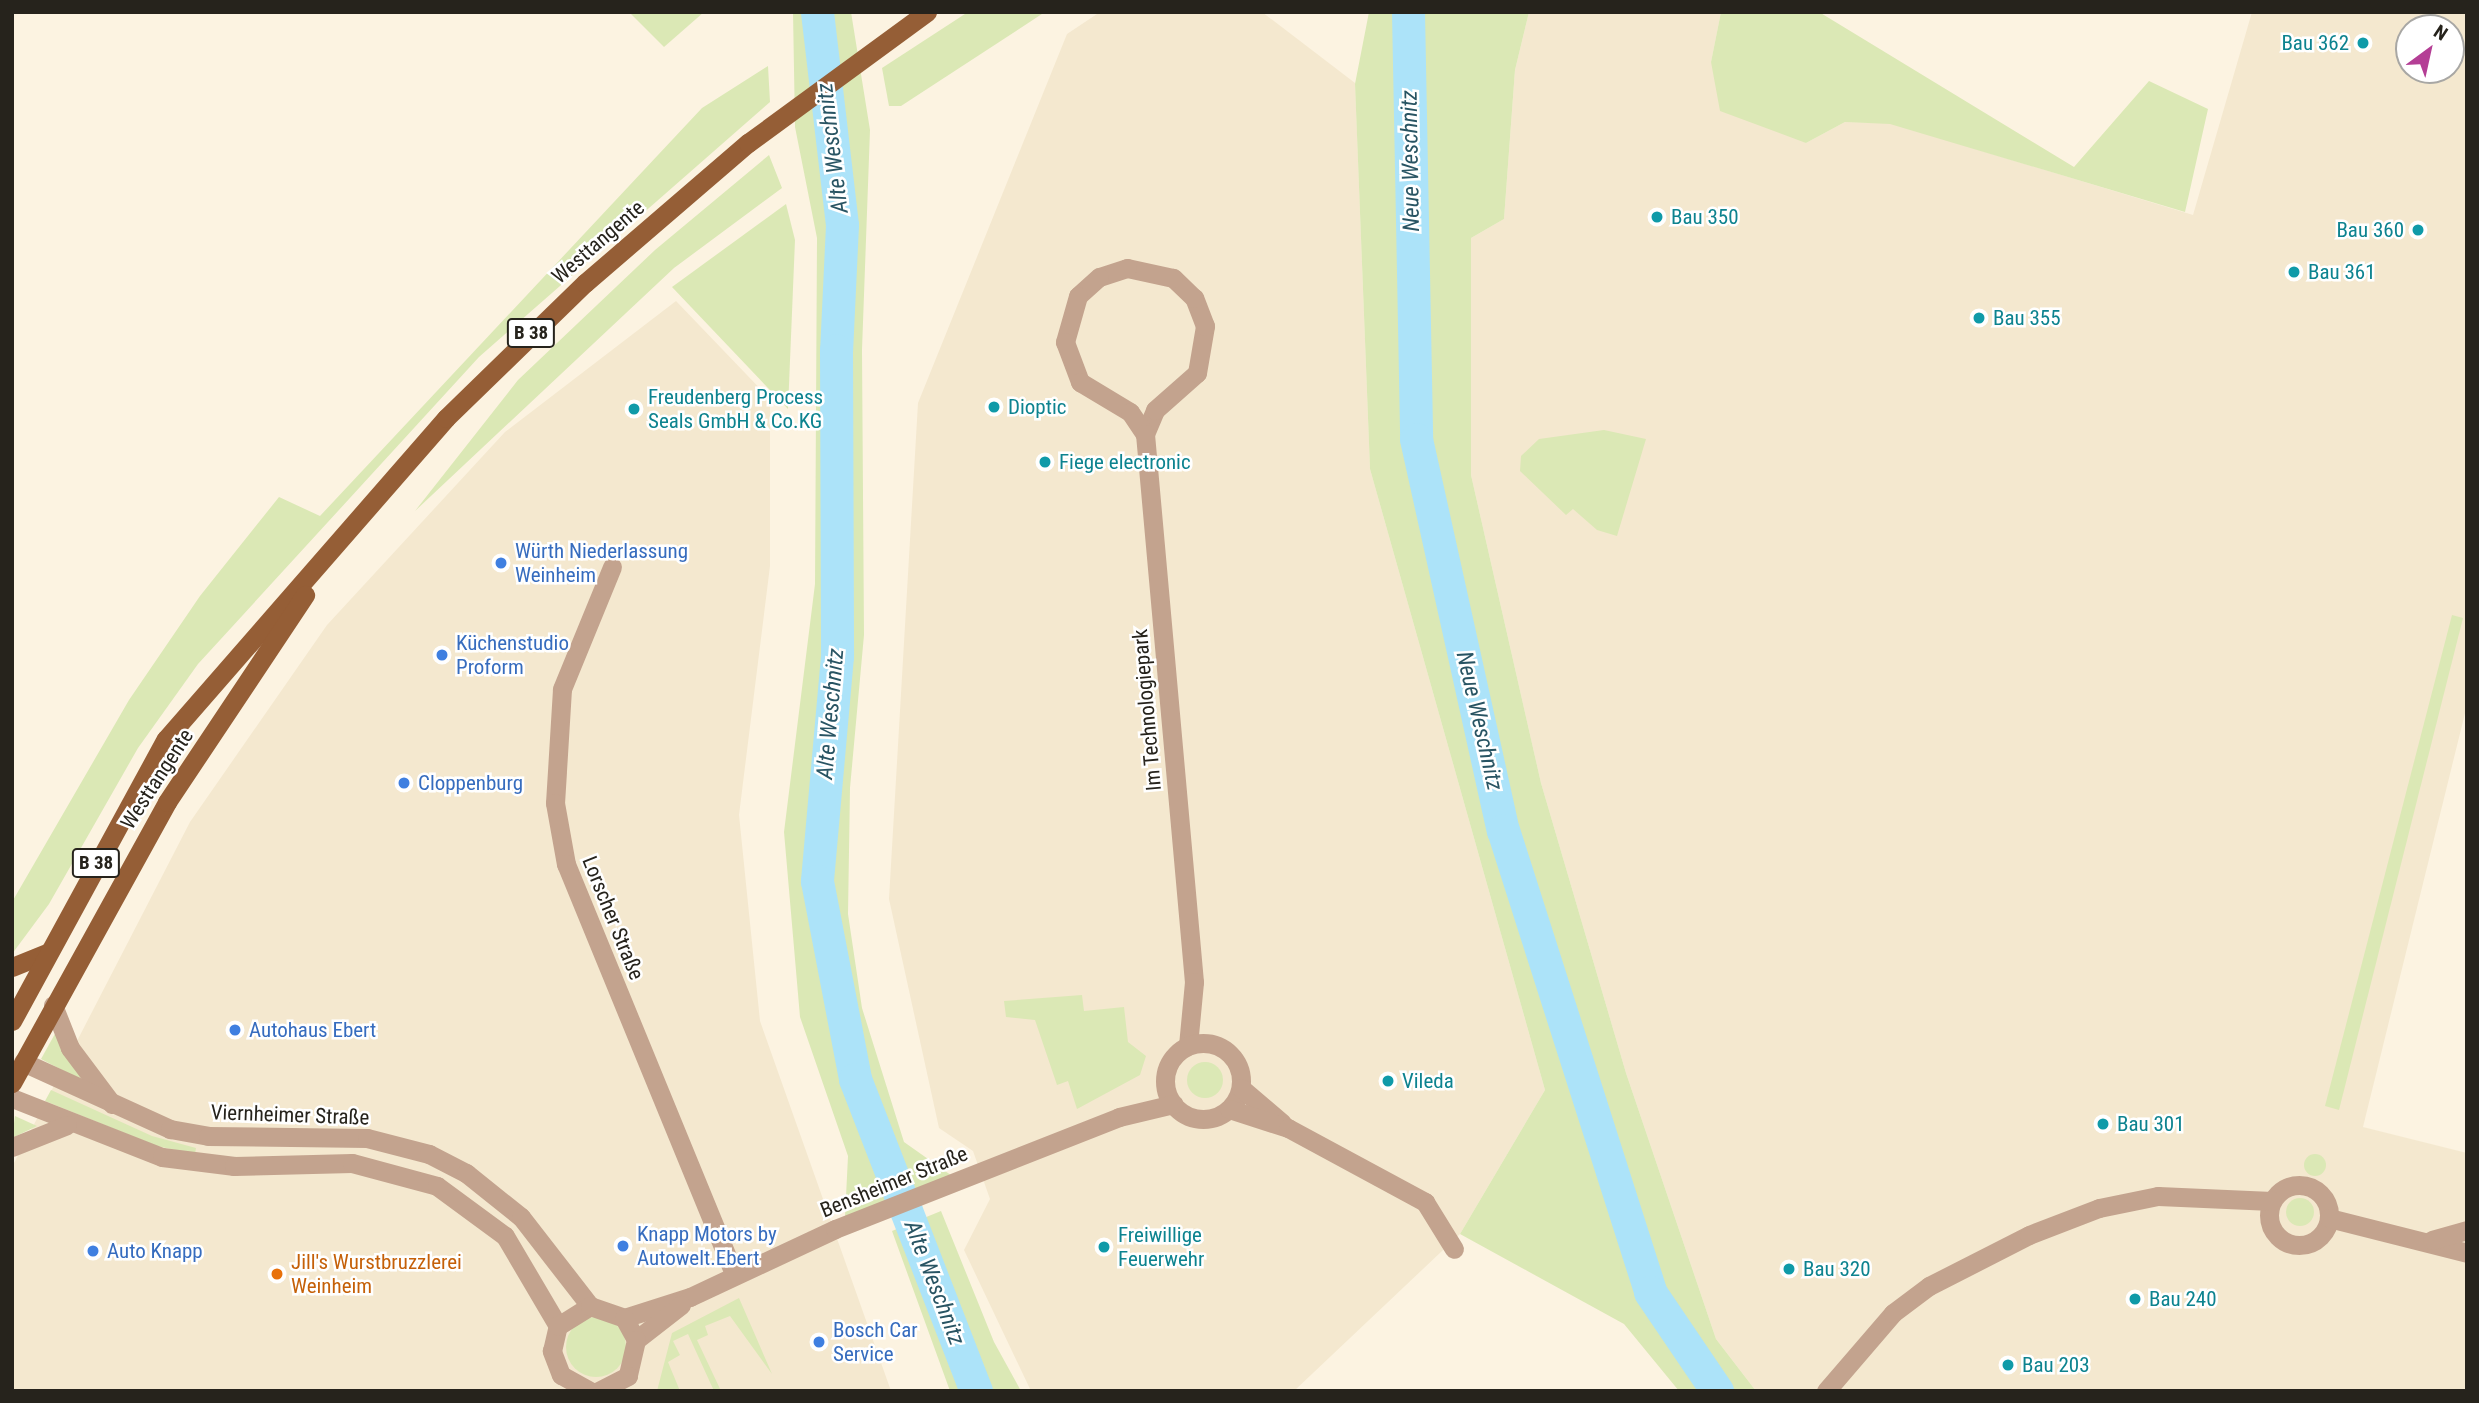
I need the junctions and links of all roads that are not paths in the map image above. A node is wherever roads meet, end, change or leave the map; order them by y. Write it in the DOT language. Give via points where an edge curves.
graph roads {
  1 [pos="927,12"];
  2 [pos="1145,434"];
  3 [pos="337,547"];
  4 [pos="612,567"];
  5 [pos="47,953"];
  6 [pos="12,967"];
  7 [pos="1194,982"];
  8 [pos="53,1005"];
  9 [pos="12,1021"];
  10 [pos="1211,1044"];
  11 [pos="1188,1046"];
  12 [pos="18,1059"];
  13 [pos="12,1083"];
  14 [pos="1165,1083"];
  15 [pos="1241,1088"];
  16 [pos="12,1098"];
  17 [pos="1173,1104"];
  18 [pos="1229,1109"];
  19 [pos="117,1110"];
  20 [pos="1119,1117"];
  21 [pos="67,1125"];
  22 [pos="1288,1128"];
  23 [pos="12,1147"];
  24 [pos="2272,1201"];
  25 [pos="2329,1218"];
  26 [pos="2467,1230"];
  27 [pos="2432,1240"];
  28 [pos="1454,1249"];
  29 [pos="2467,1252"];
  30 [pos="734,1274"];
  31 [pos="690,1297"];
  32 [pos="590,1306"];
  33 [pos="624,1318"];
  34 [pos="558,1326"];
  35 [pos="636,1340"];
  36 [pos="557,1383"];
  37 [pos="631,1383"];
  38 [pos="594,1390"];
  39 [pos="1826,1391"];
  1 -- 3 [label="main road, Westtangente / B 38" via="748,142 493,369"];
  2 -- 2 [label="street" via="1155,410 1197,373 1205,326 1194,298 1173,278 1127,268 1099,277 1078,296 1065,342 1080,382 1130,412"];
  2 -- 7 [label="street, Im Technologiepark"];
  3 -- 5 [label="main road, Westtangente / B 38" via="166,739"];
  3 -- 8 [label="main road, Westtangente / B 38" via="167,802"];
  4 -- 30 [label="street, Lorscher Straße" via="562,689 555,803 566,864"];
  5 -- 6 [label="main road"];
  5 -- 9 [label="main road, Westtangente / B 38"];
  7 -- 10 [label="street, Im Technologiepark"];
  7 -- 11 [label="street, Im Technologiepark"];
  8 -- 12 [label="main road, Westtangente / B 38"];
  8 -- 19 [label="street" via="70,1048"];
  10 -- 11 [label="street"];
  10 -- 15 [label="street" via="1238,1065"];
  11 -- 14 [label="street, Bensheimer Straße" via="1167,1068"];
  12 -- 13 [label="main road, Westtangente / B 38"];
  12 -- 19 [label="street, Viernheimer Straße"];
  14 -- 17 [label="street"];
  14 -- 20 [label="street, Bensheimer Straße"];
  15 -- 18 [label="street"];
  15 -- 22 [label="street"];
  16 -- 21 [label="street"];
  17 -- 18 [label="street" via="1194,1118"];
  17 -- 20 [label="street, Bensheimer Straße"];
  18 -- 22 [label="street"];
  19 -- 32 [label="street, Viernheimer Straße" via="208,1136 367,1138 429,1154 466,1173 521,1217"];
  20 -- 30 [label="street, Bensheimer Straße"];
  21 -- 23 [label="street"];
  21 -- 34 [label="street" via="129,1148 201,1164 352,1163 438,1186 505,1236"];
  22 -- 28 [label="street" via="1425,1202"];
  24 -- 25 [label="street" via="2285,1188 2303,1185 2320,1193"];
  24 -- 25 [label="street" via="2271,1226 2290,1244 2318,1238"];
  24 -- 39 [label="street" via="2158,1196 2099,1208 2029,1236 1929,1286 1893,1313"];
  25 -- 27 [label="street"];
  26 -- 27 [label="street"];
  27 -- 29 [label="street"];
  30 -- 31 [label="street, Bensheimer Straße"];
  31 -- 33 [label="street, Bensheimer Straße"];
  31 -- 35 [label="street, Bensheimer Straße"];
  32 -- 33 [label="street"];
  32 -- 34 [label="street"];
  33 -- 35 [label="street"];
  34 -- 36 [label="street" via="552,1351"];
  35 -- 37 [label="street"];
  36 -- 38 [label="street"];
  37 -- 38 [label="street"];
}
